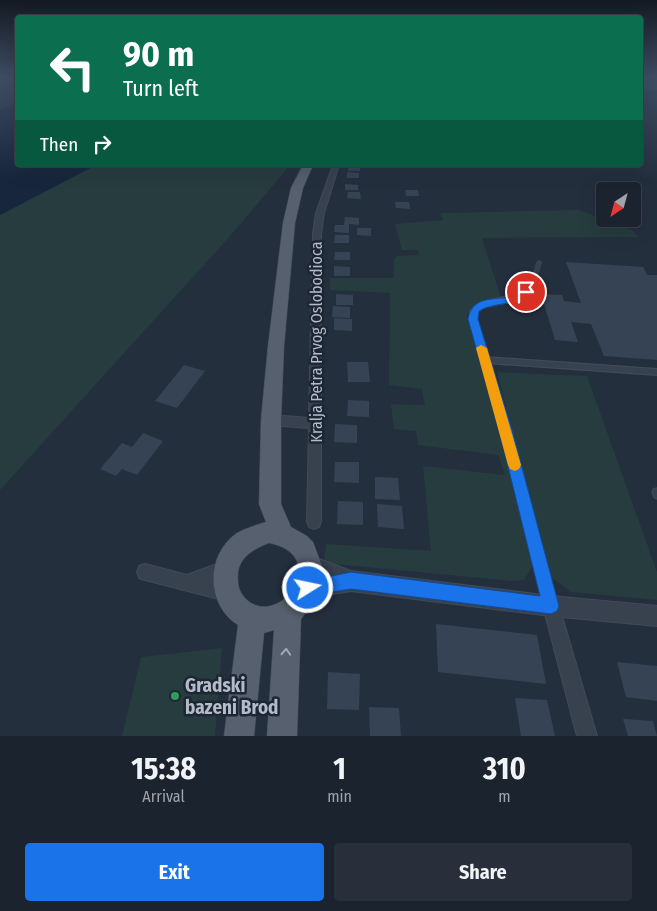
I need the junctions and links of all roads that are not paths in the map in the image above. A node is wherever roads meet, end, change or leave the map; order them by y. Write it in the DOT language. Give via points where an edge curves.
graph roads {
  1 [pos="307,167"];
  2 [pos="335,167"];
  3 [pos="538,264"];
  4 [pos="485,360"];
  5 [pos="657,372"];
  6 [pos="271,420"];
  7 [pos="316,424"];
  8 [pos="270,504"];
  9 [pos="314,522"];
  10 [pos="282,533"];
  11 [pos="256,535"];
  12 [pos="225,569"];
  13 [pos="145,572"];
  14 [pos="309,576"];
  15 [pos="190,582"];
  16 [pos="227,593"];
  17 [pos="551,606"];
  18 [pos="288,612"];
  19 [pos="657,616"];
  20 [pos="252,617"];
  21 [pos="239,736"];
  22 [pos="282,736"];
  23 [pos="587,736"];
  1 -- 6 [label="main road, Kralja Petra Prvog Oslobodioca" via="297,188 289,223"];
  2 -- 7 [label="street, Kralja Petra Prvog Oslobodioca" via="320,213 317,234"];
  3 -- 4 [label="lane" via="533,283 524,295 482,305 473,312"];
  4 -- 5 [label="lane"];
  4 -- 17 [label="lane"];
  6 -- 7 [label="street"];
  6 -- 8 [label="main road, Kralja Petra Prvog Oslobodioca"];
  7 -- 9 [label="street, Kralja Petra Prvog Oslobodioca"];
  8 -- 10 [label="main road, Kralja Petra Prvog Oslobodioca"];
  8 -- 11 [label="main road, Kralja Petra Prvog Oslobodioca"];
  10 -- 11 [label="main road"];
  10 -- 14 [label="main road" via="301,545"];
  11 -- 12 [label="main road" via="236,548"];
  12 -- 15 [label="street"];
  12 -- 16 [label="main road"];
  13 -- 15 [label="street" via="173,581"];
  14 -- 17 [label="street"];
  14 -- 18 [label="main road" via="298,604"];
  15 -- 16 [label="street"];
  16 -- 20 [label="main road" via="232,604"];
  17 -- 19 [label="street"];
  17 -- 23 [label="street"];
  18 -- 20 [label="main road" via="276,618"];
  22 -- 18 [label="main road, one-way"];
  20 -- 21 [label="main road"];
}
